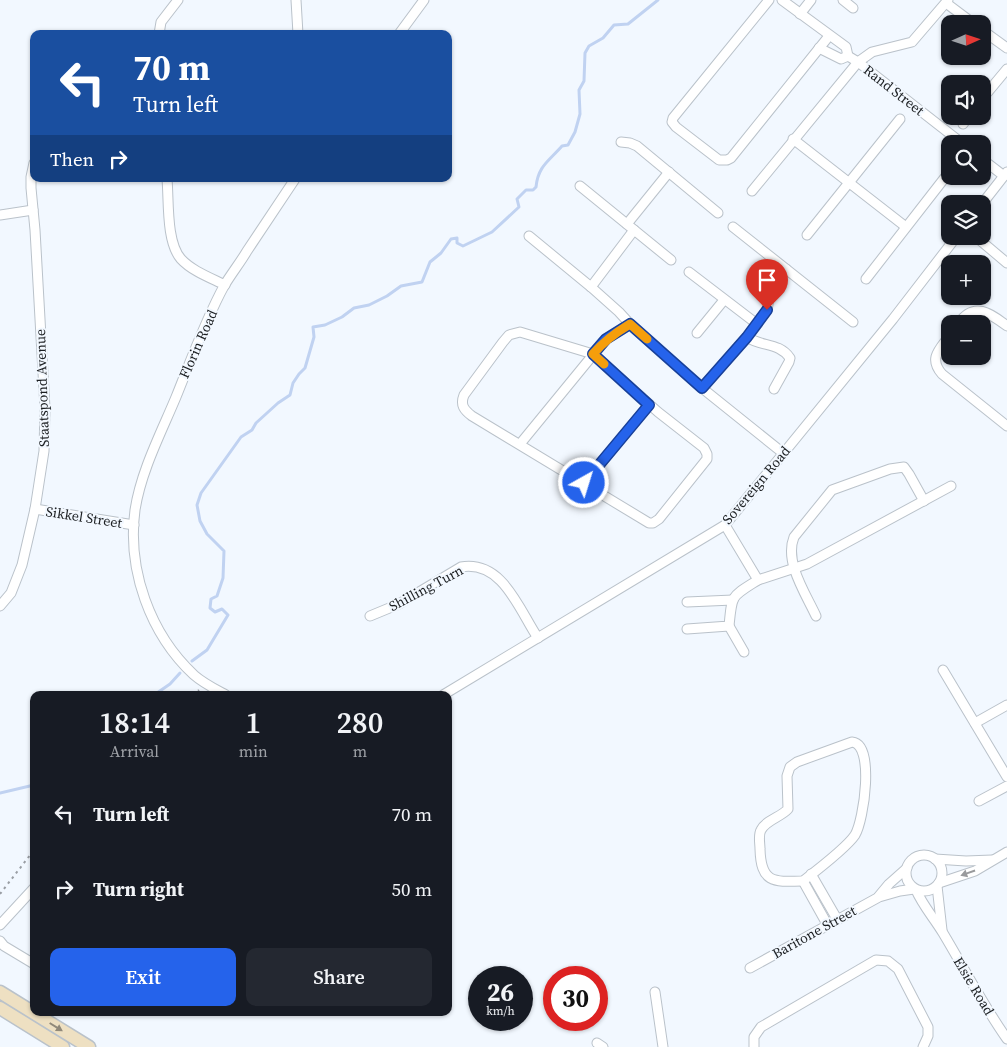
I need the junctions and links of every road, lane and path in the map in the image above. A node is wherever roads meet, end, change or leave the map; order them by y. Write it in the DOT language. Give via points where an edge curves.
graph roads {
  1 [pos="178,0"];
  2 [pos="296,0"];
  3 [pos="424,0"];
  4 [pos="769,0"];
  5 [pos="782,0"];
  6 [pos="811,0"];
  7 [pos="843,0"];
  8 [pos="947,1"];
  9 [pos="853,8"];
  10 [pos="800,14"];
  11 [pos="963,15"];
  12 [pos="160,30"];
  13 [pos="298,30"];
  14 [pos="402,30"];
  15 [pos="829,36"];
  16 [pos="991,36"];
  17 [pos="819,48"];
  18 [pos="1007,48"];
  19 [pos="848,56"];
  20 [pos="858,62"];
  21 [pos="1007,69"];
  22 [pos="991,88"];
  23 [pos="900,119"];
  24 [pos="951,135"];
  25 [pos="793,139"];
  26 [pos="621,142"];
  27 [pos="991,165"];
  28 [pos="669,172"];
  29 [pos="1006,174"];
  30 [pos="31,182"];
  31 [pos="167,182"];
  32 [pos="293,182"];
  33 [pos="849,182"];
  34 [pos="941,182"];
  35 [pos="580,186"];
  36 [pos="752,191"];
  37 [pos="989,195"];
  38 [pos="33,210"];
  39 [pos="718,213"];
  40 [pos="0,215"];
  41 [pos="630,226"];
  42 [pos="734,227"];
  43 [pos="906,227"];
  44 [pos="807,235"];
  45 [pos="529,236"];
  46 [pos="950,245"];
  47 [pos="985,245"];
  48 [pos="671,260"];
  49 [pos="1007,263"];
  50 [pos="786,269"];
  51 [pos="689,272"];
  52 [pos="866,278"];
  53 [pos="225,285"];
  54 [pos="591,287"];
  55 [pos="724,300"];
  56 [pos="966,315"];
  57 [pos="853,322"];
  58 [pos="630,324"];
  59 [pos="756,324"];
  60 [pos="1007,326"];
  61 [pos="697,333"];
  62 [pos="747,337"];
  63 [pos="941,348"];
  64 [pos="593,354"];
  65 [pos="702,388"];
  66 [pos="774,389"];
  67 [pos="649,405"];
  68 [pos="1007,426"];
  69 [pos="520,444"];
  70 [pos="783,453"];
  71 [pos="584,483"];
  72 [pos="951,486"];
  73 [pos="924,501"];
  74 [pos="35,509"];
  75 [pos="134,525"];
  76 [pos="725,525"];
  77 [pos="794,568"];
  78 [pos="758,580"];
  79 [pos="733,600"];
  80 [pos="687,602"];
  81 [pos="0,606"];
  82 [pos="370,616"];
  83 [pos="816,616"];
  84 [pos="729,626"];
  85 [pos="687,630"];
  86 [pos="538,638"];
  87 [pos="744,652"];
  88 [pos="943,670"];
  89 [pos="212,691"];
  90 [pos="450,691"];
  91 [pos="1007,704"];
  92 [pos="975,723"];
  93 [pos="1007,777"];
  94 [pos="1007,786"];
  95 [pos="979,801"];
  96 [pos="1007,852"];
  97 [pos="30,855"];
  98 [pos="935,859"];
  99 [pos="995,860"];
  100 [pos="907,868"];
  101 [pos="811,874"];
  102 [pos="803,881"];
  103 [pos="938,885"];
  104 [pos="915,889"];
  105 [pos="30,892"];
  106 [pos="0,894"];
  107 [pos="879,897"];
  108 [pos="837,919"];
  109 [pos="828,924"];
  110 [pos="0,925"];
  111 [pos="942,932"];
  112 [pos="0,941"];
  113 [pos="30,962"];
  114 [pos="750,968"];
  115 [pos="0,992"];
  116 [pos="655,992"];
  117 [pos="0,1008"];
  118 [pos="30,1011"];
  119 [pos="39,1016"];
  120 [pos="1007,1039"];
  121 [pos="63,1047"];
  122 [pos="89,1047"];
  123 [pos="663,1047"];
  124 [pos="754,1047"];
  125 [pos="923,1047"];
  1 -- 12 [label="street" via="161,22"];
  2 -- 13 [label="street"];
  3 -- 14 [label="street"];
  4 -- 17 [label="street" via="673,118 676,127 720,160 731,158"];
  5 -- 10 [label="street"];
  6 -- 10 [label="street"];
  7 -- 9 [label="street"];
  8 -- 11 [label="street"];
  8 -- 20 [label="street" via="912,42 872,52"];
  10 -- 15 [label="street"];
  15 -- 17 [label="street"];
  15 -- 19 [label="street" via="846,48"];
  16 -- 18 [label="street"];
  17 -- 19 [label="street" via="841,59"];
  19 -- 20 [label="street, Rand Street"];
  20 -- 24 [label="street, Rand Street"];
  20 -- 25 [label="street"];
  21 -- 22 [label="street"];
  23 -- 33 [label="street"];
  25 -- 33 [label="street"];
  25 -- 36 [label="street"];
  26 -- 28 [label="street" via="637,146"];
  27 -- 29 [label="street"];
  28 -- 39 [label="street"];
  28 -- 41 [label="street"];
  29 -- 37 [label="street"];
  30 -- 38 [label="street, Staatspond Avenue"];
  31 -- 53 [label="street" via="174,248 190,267"];
  32 -- 53 [label="street, Florin Road"];
  33 -- 43 [label="street"];
  33 -- 44 [label="street"];
  34 -- 43 [label="street"];
  35 -- 41 [label="street"];
  38 -- 40 [label="street"];
  38 -- 74 [label="street, Staatspond Avenue" via="45,408 44,450"];
  41 -- 48 [label="street"];
  41 -- 54 [label="street"];
  42 -- 50 [label="street"];
  43 -- 52 [label="street"];
  45 -- 54 [label="street"];
  46 -- 70 [label="street, Sovereign Road"];
  47 -- 49 [label="street"];
  50 -- 57 [label="street"];
  50 -- 59 [label="street" via="770,294 767,310"];
  51 -- 55 [label="street"];
  53 -- 75 [label="street, Florin Road" via="144,475"];
  54 -- 58 [label="street"];
  55 -- 59 [label="street"];
  55 -- 61 [label="street"];
  56 -- 60 [label="street" via="981,310"];
  58 -- 64 [label="street" via="606,339"];
  58 -- 65 [label="street"];
  59 -- 62 [label="street"];
  62 -- 65 [label="street"];
  62 -- 66 [label="street" via="760,344 775,346 790,358"];
  63 -- 68 [label="street" via="936,356 936,367"];
  64 -- 67 [label="street"];
  64 -- 69 [label="street"];
  64 -- 69 [label="street" via="520,332 503,342 464,395 462,404 472,416"];
  65 -- 70 [label="street"];
  67 -- 71 [label="street"];
  67 -- 71 [label="street" via="704,448 707,454 707,459 659,519 649,523"];
  69 -- 71 [label="street"];
  70 -- 76 [label="street, Sovereign Road"];
  72 -- 73 [label="street"];
  73 -- 77 [label="street"];
  73 -- 77 [label="street" via="904,467 832,490 794,537 791,548"];
  74 -- 75 [label="street, Sikkel Street"];
  74 -- 81 [label="street, Staatspond Avenue" via="22,566 11,593"];
  75 -- 89 [label="street" via="134,553 148,610 185,665"];
  76 -- 78 [label="street"];
  76 -- 86 [label="street, Sovereign Road"];
  77 -- 78 [label="street"];
  77 -- 83 [label="street"];
  78 -- 79 [label="street" via="738,592"];
  79 -- 80 [label="street"];
  79 -- 84 [label="street"];
  82 -- 86 [label="street, Shilling Turn" via="399,604 461,567 472,565 497,576 507,586"];
  84 -- 85 [label="street"];
  84 -- 87 [label="street"];
  86 -- 90 [label="street, Sovereign Road"];
  88 -- 92 [label="street"];
  91 -- 92 [label="street"];
  92 -- 93 [label="street"];
  94 -- 95 [label="street"];
  96 -- 99 [label="street"];
  97 -- 106 [label="path"];
  98 -- 99 [label="street"];
  98 -- 100 [label="street" via="918,856"];
  98 -- 103 [label="street" via="941,869"];
  99 -- 103 [label="street, one-way"];
  100 -- 104 [label="street" via="907,880"];
  100 -- 107 [label="street, Baritone Street"];
  101 -- 102 [label="street"];
  101 -- 102 [label="street" via="854,836 861,822 865,795 864,759 862,749 856,743 845,744 790,767 788,809 760,831 760,863 764,873 780,881"];
  101 -- 108 [label="street"];
  102 -- 109 [label="street"];
  103 -- 104 [label="street" via="923,892"];
  103 -- 111 [label="street, Elsie Road"];
  104 -- 107 [label="street, Baritone Street"];
  104 -- 111 [label="street, Elsie Road"];
  105 -- 110 [label="street"];
  107 -- 108 [label="street, Baritone Street"];
  108 -- 109 [label="street, Baritone Street"];
  109 -- 114 [label="street, Baritone Street"];
  111 -- 120 [label="street, Elsie Road"];
  112 -- 113 [label="street"];
  115 -- 118 [label="main road, one-way"];
  116 -- 123 [label="street"];
  117 -- 121 [label="main road"];
  119 -- 122 [label="main road, one-way"];
  124 -- 125 [label="street" via="754,1037 761,1027 876,960 888,961 898,968 928,1027"];
}
